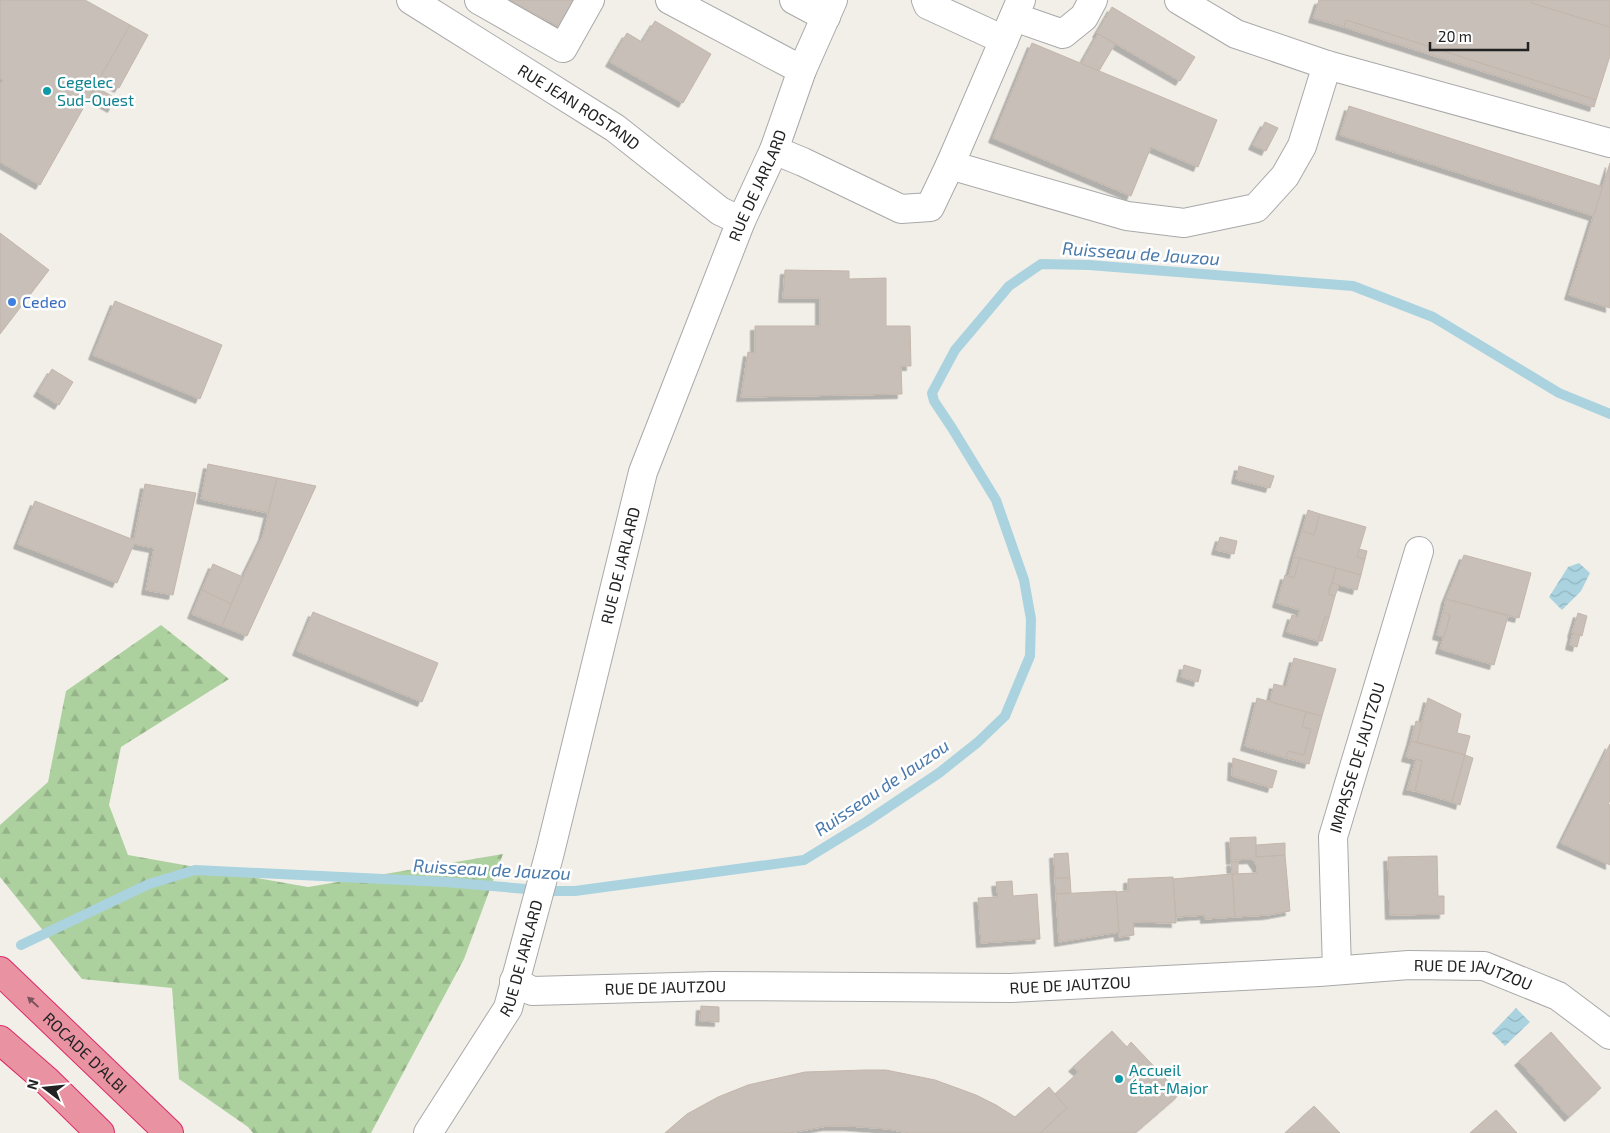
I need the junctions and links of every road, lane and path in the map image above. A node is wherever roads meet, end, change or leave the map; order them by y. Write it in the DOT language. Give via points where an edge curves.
graph roads {
  1 [pos="411,0"];
  2 [pos="479,0"];
  3 [pos="590,0"];
  4 [pos="670,0"];
  5 [pos="794,0"];
  6 [pos="926,0"];
  7 [pos="1093,0"];
  8 [pos="1179,0"];
  9 [pos="830,9"];
  10 [pos="1013,19"];
  11 [pos="1326,65"];
  12 [pos="802,70"];
  13 [pos="1610,144"];
  14 [pos="774,150"];
  15 [pos="950,165"];
  16 [pos="741,221"];
  17 [pos="1419,551"];
  18 [pos="1337,970"];
  19 [pos="0,971"];
  20 [pos="514,981"];
  21 [pos="1610,1035"];
  22 [pos="0,1040"];
  23 [pos="100,1133"];
  24 [pos="169,1133"];
  25 [pos="428,1133"];
  1 -- 16 [label="street, RUE JEAN ROSTAND" via="614,128 720,211"];
  2 -- 3 [label="street" via="562,48"];
  4 -- 12 [label="street"];
  5 -- 9 [label="street"];
  6 -- 10 [label="street" via="928,5"];
  7 -- 10 [label="street" via="1084,17 1063,34"];
  8 -- 11 [label="street" via="1236,34"];
  9 -- 12 [label="street, RUE DE JARLARD"];
  10 -- 15 [label="street"];
  11 -- 13 [label="street"];
  11 -- 15 [label="street" via="1302,146 1286,176 1256,208 1184,223 1127,216"];
  12 -- 14 [label="street, RUE DE JARLARD"];
  14 -- 15 [label="street" via="901,209 930,207"];
  14 -- 16 [label="street, RUE DE JARLARD"];
  16 -- 20 [label="street, RUE DE JARLARD" via="643,472 550,852"];
  17 -- 18 [label="street, IMPASSE DE JAUTZOU" via="1333,837"];
  18 -- 20 [label="street, RUE DE JAUTZOU" via="1011,988 714,986 532,991"];
  18 -- 21 [label="street, RUE DE JAUTZOU" via="1409,965 1484,966 1558,996"];
  24 -- 19 [label="highway, ROCADE D'ALBI, one-way"];
  20 -- 25 [label="street, RUE DE JARLARD" via="508,1008"];
  22 -- 23 [label="highway"];
}
